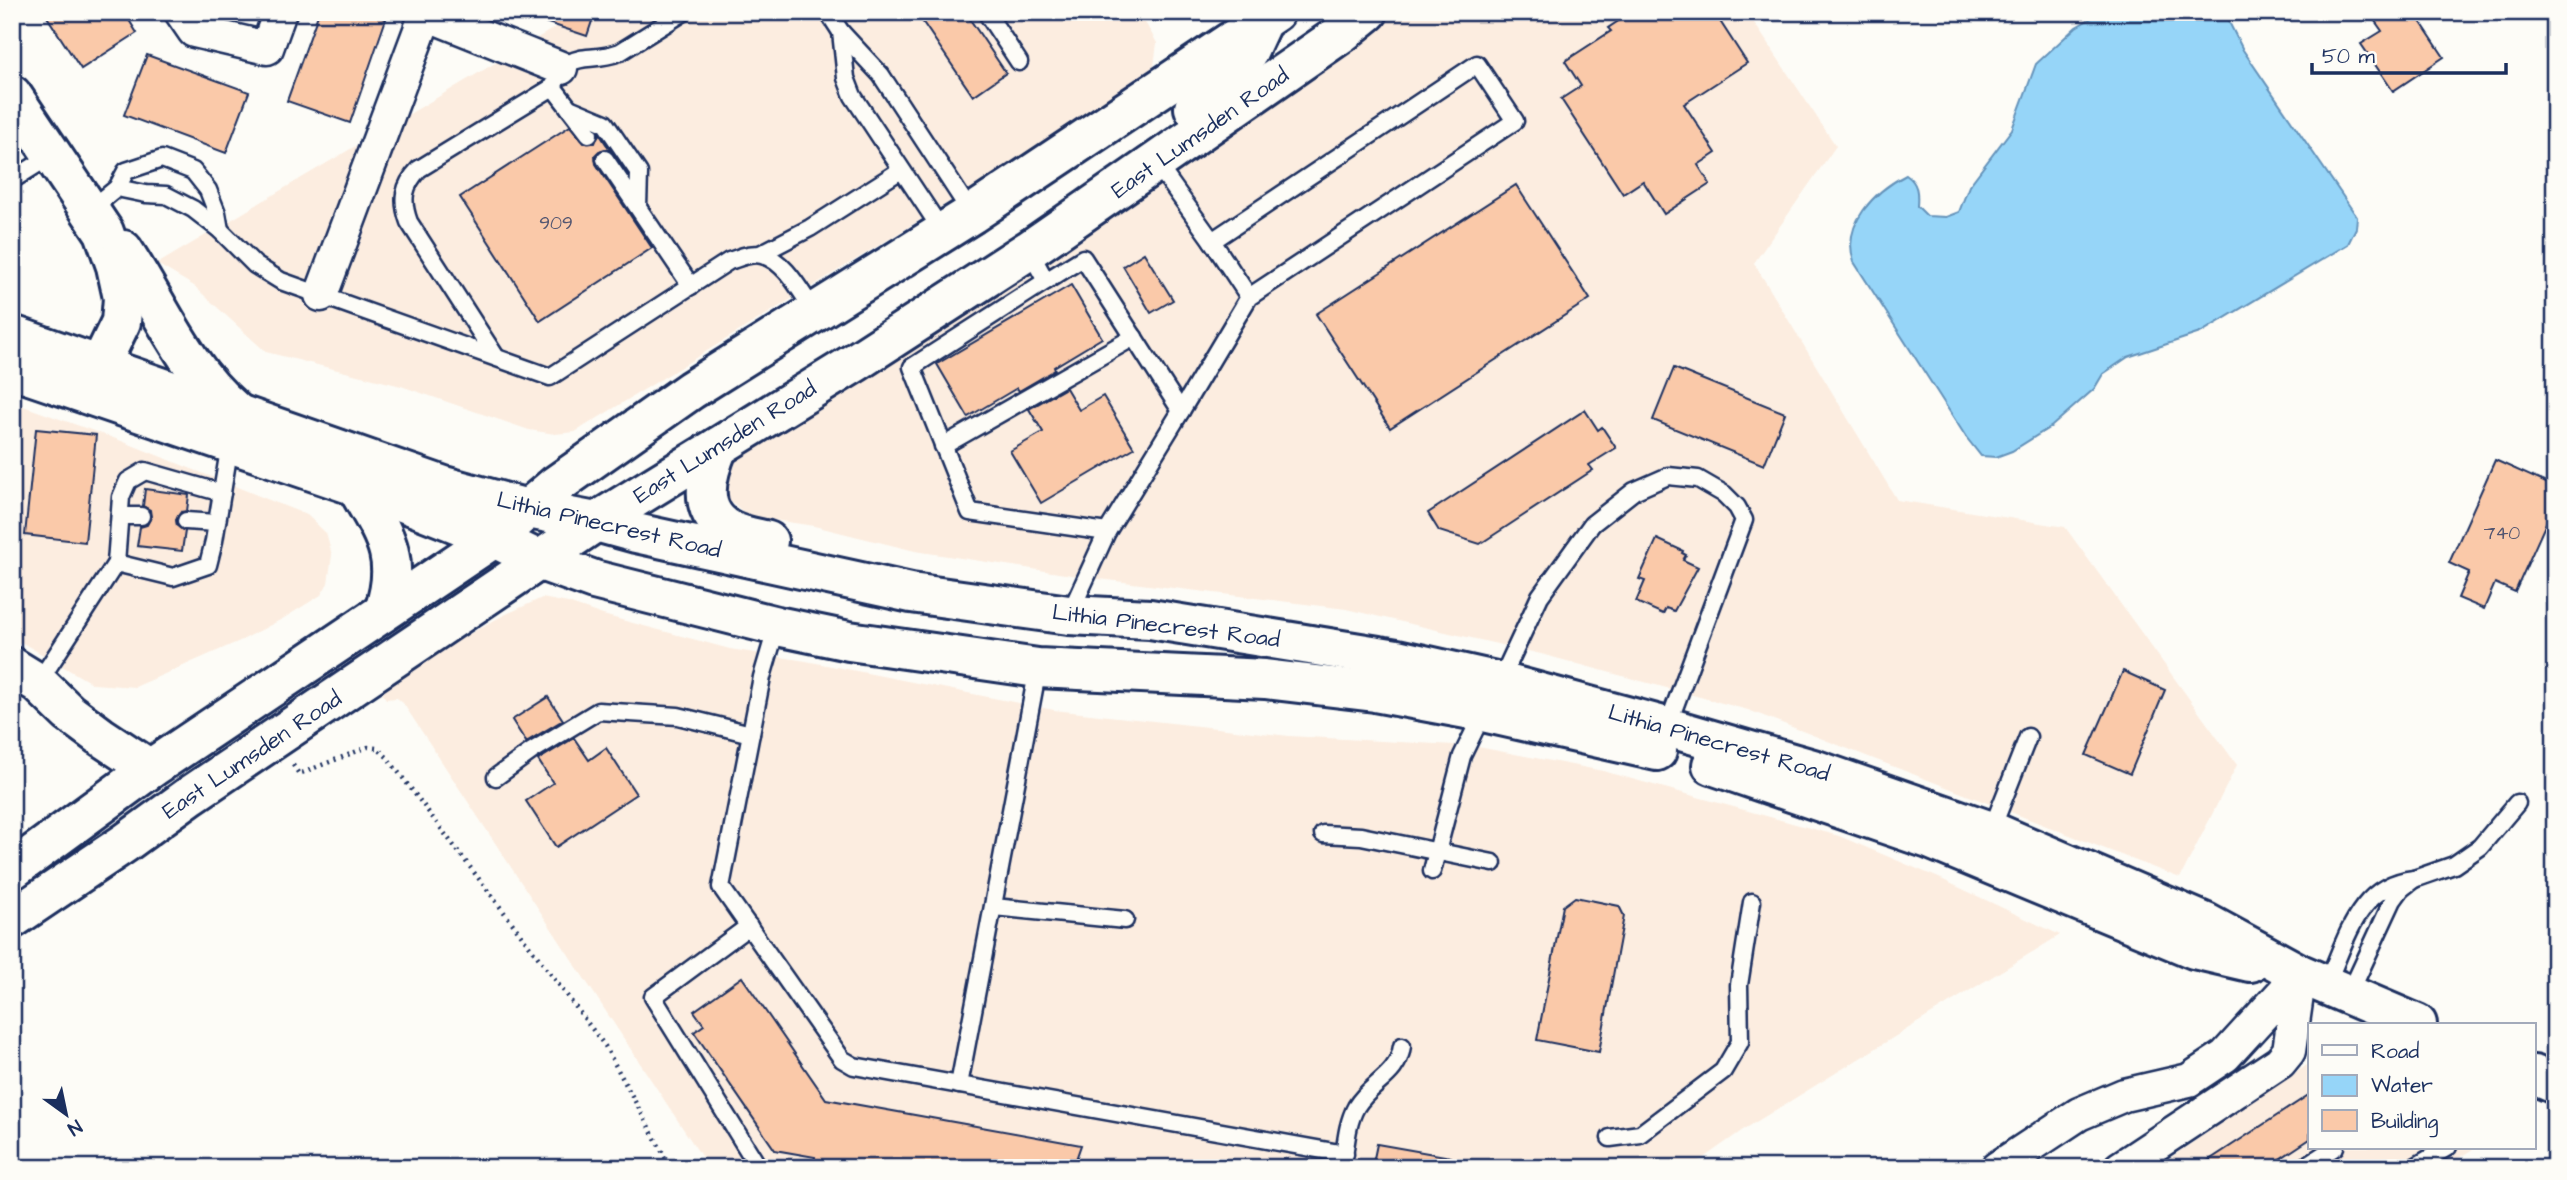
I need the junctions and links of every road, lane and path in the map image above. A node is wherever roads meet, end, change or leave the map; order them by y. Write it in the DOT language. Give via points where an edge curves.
graph roads {
  1 [pos="181,12"];
  2 [pos="280,12"];
  3 [pos="684,12"];
  4 [pos="828,12"];
  5 [pos="985,12"];
  6 [pos="1368,12"];
  7 [pos="429,13"];
  8 [pos="1269,17"];
  9 [pos="841,32"];
  10 [pos="1019,61"];
  11 [pos="557,78"];
  12 [pos="12,95"];
  13 [pos="569,108"];
  14 [pos="589,134"];
  15 [pos="52,155"];
  16 [pos="605,159"];
  17 [pos="1157,164"];
  18 [pos="901,170"];
  19 [pos="12,180"];
  20 [pos="638,207"];
  21 [pos="104,210"];
  22 [pos="1077,218"];
  23 [pos="958,223"];
  24 [pos="220,230"];
  25 [pos="1212,241"];
  26 [pos="760,254"];
  27 [pos="1037,266"];
  28 [pos="691,285"];
  29 [pos="321,295"];
  30 [pos="1249,297"];
  31 [pos="815,312"];
  32 [pos="12,335"];
  33 [pos="1134,337"];
  34 [pos="496,357"];
  35 [pos="100,365"];
  36 [pos="12,369"];
  37 [pos="1181,411"];
  38 [pos="235,429"];
  39 [pos="943,446"];
  40 [pos="718,447"];
  41 [pos="593,458"];
  42 [pos="444,485"];
  43 [pos="356,486"];
  44 [pos="222,493"];
  45 [pos="528,509"];
  46 [pos="120,516"];
  47 [pos="141,516"];
  48 [pos="186,521"];
  49 [pos="596,522"];
  50 [pos="216,523"];
  51 [pos="1107,531"];
  52 [pos="494,538"];
  53 [pos="541,561"];
  54 [pos="116,563"];
  55 [pos="911,593"];
  56 [pos="384,611"];
  57 [pos="1069,615"];
  58 [pos="777,626"];
  59 [pos="1038,668"];
  60 [pos="25,675"];
  61 [pos="1491,697"];
  62 [pos="1667,727"];
  63 [pos="751,734"];
  64 [pos="2028,737"];
  65 [pos="288,758"];
  66 [pos="150,769"];
  67 [pos="496,777"];
  68 [pos="2516,803"];
  69 [pos="1991,831"];
  70 [pos="1323,834"];
  71 [pos="1929,839"];
  72 [pos="1437,852"];
  73 [pos="1493,863"];
  74 [pos="12,870"];
  75 [pos="1432,871"];
  76 [pos="2414,879"];
  77 [pos="1752,902"];
  78 [pos="994,907"];
  79 [pos="12,919"];
  80 [pos="1125,920"];
  81 [pos="749,926"];
  82 [pos="2325,984"];
  83 [pos="2415,1023"];
  84 [pos="1402,1046"];
  85 [pos="2536,1076"];
  86 [pos="2555,1084"];
  87 [pos="959,1085"];
  88 [pos="1610,1138"];
  89 [pos="2333,1148"];
  90 [pos="2446,1148"];
  91 [pos="1343,1161"];
  92 [pos="2009,1164"];
  93 [pos="671,1168"];
  94 [pos="759,1168"];
  95 [pos="2120,1168"];
  96 [pos="2303,1168"];
  97 [pos="2413,1168"];
  1 -- 2 [label="street" via="194,31 267,48"];
  3 -- 11 [label="lane" via="620,52 578,59"];
  4 -- 9 [label="lane"];
  5 -- 10 [label="lane"];
  6 -- 17 [label="main road, East Lumsden Road"];
  7 -- 11 [label="street"];
  7 -- 29 [label="street"];
  8 -- 22 [label="main road" via="1238,72 1224,87 1078,190 1069,205"];
  8 -- 23 [label="main road, East Lumsden Road"];
  9 -- 18 [label="lane" via="846,78 853,96"];
  9 -- 23 [label="lane" via="881,75"];
  11 -- 13 [label="lane"];
  11 -- 34 [label="lane" via="419,169 405,186 409,222"];
  12 -- 15 [label="main road"];
  13 -- 14 [label="lane"];
  13 -- 20 [label="lane" via="605,123 639,173"];
  15 -- 19 [label="lane"];
  15 -- 21 [label="main road"];
  16 -- 20 [label="lane"];
  17 -- 22 [label="main road, East Lumsden Road"];
  17 -- 25 [label="lane"];
  18 -- 23 [label="lane"];
  18 -- 26 [label="lane"];
  20 -- 28 [label="lane"];
  21 -- 24 [label="lane" via="146,194 166,195"];
  21 -- 24 [label="lane" via="125,171 162,159 193,172 208,190"];
  21 -- 35 [label="main road" via="124,298 121,322"];
  21 -- 38 [label="main road" via="182,349 223,401"];
  22 -- 27 [label="main road, East Lumsden Road"];
  23 -- 31 [label="main road, East Lumsden Road"];
  24 -- 29 [label="lane" via="268,274"];
  25 -- 30 [label="lane"];
  25 -- 30 [label="lane" via="1477,65 1515,121"];
  26 -- 28 [label="lane" via="729,261"];
  26 -- 31 [label="lane" via="782,267"];
  27 -- 33 [label="lane" via="1083,258"];
  27 -- 39 [label="lane" via="912,367"];
  27 -- 40 [label="main road, East Lumsden Road"];
  28 -- 34 [label="lane" via="550,377"];
  29 -- 34 [label="lane"];
  30 -- 37 [label="lane"];
  31 -- 41 [label="main road, East Lumsden Road"];
  32 -- 35 [label="main road, Lithia Pinecrest Road"];
  33 -- 37 [label="lane"];
  33 -- 39 [label="lane"];
  35 -- 38 [label="main road, Lithia Pinecrest Road"];
  36 -- 38 [label="main road, Lithia Pinecrest Road"];
  37 -- 51 [label="lane"];
  38 -- 42 [label="main road, Lithia Pinecrest Road"];
  38 -- 43 [label="main road, Lithia Pinecrest Road"];
  38 -- 44 [label="lane"];
  39 -- 51 [label="lane" via="970,512"];
  40 -- 49 [label="main road, East Lumsden Road"];
  40 -- 55 [label="main road" via="706,493 716,521 732,531 776,543 896,565 906,575"];
  41 -- 42 [label="main road" via="507,482"];
  41 -- 45 [label="main road, East Lumsden Road"];
  42 -- 45 [label="main road, Lithia Pinecrest Road"];
  43 -- 52 [label="main road, Lithia Pinecrest Road"];
  43 -- 56 [label="main road" via="390,550 392,572"];
  44 -- 46 [label="lane" via="145,471 128,481"];
  44 -- 50 [label="lane"];
  45 -- 49 [label="main road, Lithia Pinecrest Road"];
  45 -- 52 [label="main road, East Lumsden Road"];
  46 -- 47 [label="lane"];
  46 -- 54 [label="lane"];
  48 -- 50 [label="lane"];
  49 -- 53 [label="main road, East Lumsden Road"];
  49 -- 55 [label="main road, Lithia Pinecrest Road"];
  50 -- 54 [label="lane" via="208,565 173,577"];
  51 -- 57 [label="lane"];
  52 -- 53 [label="main road, Lithia Pinecrest Road"];
  52 -- 56 [label="main road, East Lumsden Road"];
  53 -- 58 [label="main road, Lithia Pinecrest Road" via="594,580"];
  53 -- 79 [label="main road, East Lumsden Road"];
  54 -- 60 [label="lane"];
  55 -- 57 [label="main road, Lithia Pinecrest Road"];
  56 -- 66 [label="main road, East Lumsden Road"];
  57 -- 61 [label="main road, Lithia Pinecrest Road" via="1210,627 1397,659"];
  58 -- 59 [label="main road, Lithia Pinecrest Road"];
  58 -- 63 [label="lane"];
  59 -- 61 [label="main road, Lithia Pinecrest Road" via="1265,679 1375,692"];
  59 -- 78 [label="lane"];
  60 -- 66 [label="main road" via="80,721"];
  61 -- 62 [label="main road, Lithia Pinecrest Road"];
  61 -- 62 [label="lane" via="1540,596 1592,524 1634,491 1657,481 1698,479 1724,495 1744,520"];
  61 -- 71 [label="main road, Lithia Pinecrest Road" via="1612,740 1708,764"];
  61 -- 72 [label="lane" via="1462,756"];
  62 -- 69 [label="main road, Lithia Pinecrest Road" via="1816,770"];
  63 -- 67 [label="lane" via="678,716 598,711"];
  63 -- 81 [label="lane" via="721,887"];
  64 -- 69 [label="lane"];
  65 -- 93 [label="path" via="299,774 368,747 387,757 605,1046"];
  66 -- 74 [label="main road, East Lumsden Road"];
  68 -- 76 [label="lane" via="2480,847 2454,865"];
  69 -- 71 [label="main road" via="1976,844 1963,846"];
  69 -- 82 [label="main road, Lithia Pinecrest Road" via="2206,923"];
  70 -- 72 [label="lane" via="1361,836"];
  71 -- 82 [label="main road, Lithia Pinecrest Road" via="2194,949"];
  72 -- 73 [label="lane"];
  72 -- 75 [label="lane"];
  76 -- 82 [label="lane"];
  76 -- 82 [label="lane" via="2395,881 2367,901"];
  77 -- 88 [label="lane" via="1740,985 1740,1042 1723,1071 1640,1134"];
  78 -- 80 [label="lane"];
  78 -- 87 [label="lane"];
  81 -- 87 [label="lane" via="848,1064"];
  81 -- 94 [label="lane" via="653,997"];
  82 -- 83 [label="main road, Lithia Pinecrest Road"];
  82 -- 92 [label="street" via="2189,1080 2124,1095 2079,1114"];
  82 -- 95 [label="street" via="2280,1062"];
  84 -- 91 [label="lane" via="1398,1065 1357,1105"];
  85 -- 86 [label="main road"];
  87 -- 91 [label="lane"];
  89 -- 96 [label="lane"];
  90 -- 97 [label="lane"];
}
